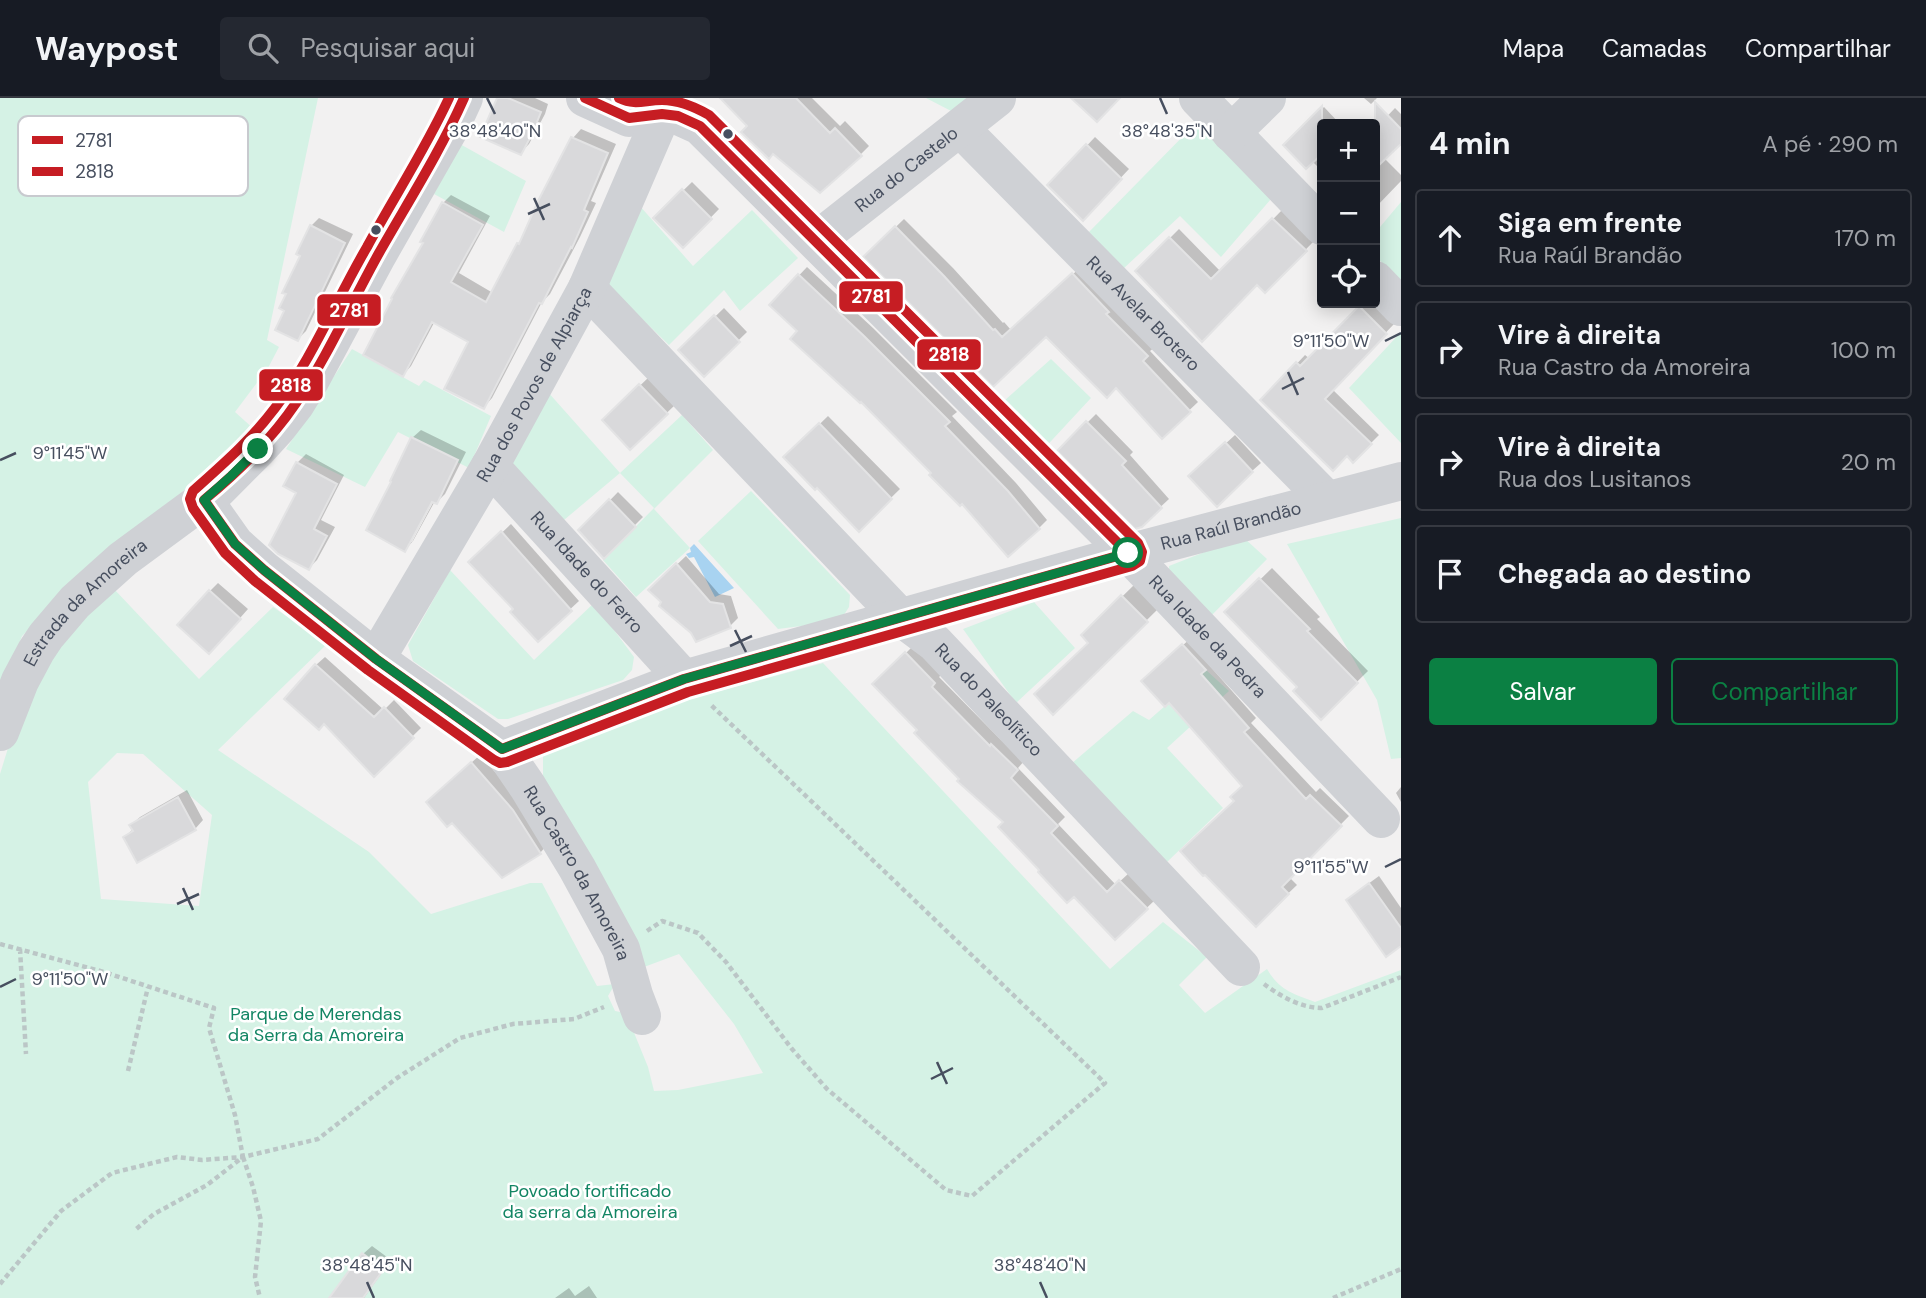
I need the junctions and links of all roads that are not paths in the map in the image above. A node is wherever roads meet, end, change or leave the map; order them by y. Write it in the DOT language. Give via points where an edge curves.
graph roads {
  1 [pos="464,98"];
  2 [pos="585,98"];
  3 [pos="997,98"];
  4 [pos="1198,98"];
  5 [pos="1267,98"];
  6 [pos="665,106"];
  7 [pos="960,128"];
  8 [pos="1231,133"];
  9 [pos="1317,221"];
  10 [pos="817,240"];
  11 [pos="1380,285"];
  12 [pos="587,288"];
  13 [pos="1401,307"];
  14 [pos="490,466"];
  15 [pos="1401,481"];
  16 [pos="204,500"];
  17 [pos="1326,500"];
  18 [pos="1128,553"];
  19 [pos="900,617"];
  20 [pos="376,659"];
  21 [pos="684,679"];
  22 [pos="0,732"];
  23 [pos="502,749"];
  24 [pos="1381,819"];
  25 [pos="1241,967"];
  26 [pos="627,1010"];
  1 -- 16 [label="street, Estrada da Amoreira" via="295,405"];
  2 -- 6 [label="street, Rua Idade da Pedra" via="629,118"];
  3 -- 7 [label="street, Rua do Castelo"];
  4 -- 8 [label="street"];
  5 -- 8 [label="street"];
  6 -- 10 [label="street, Rua Idade da Pedra" via="701,126"];
  6 -- 12 [label="street, Rua dos Povos de Alpiarça"];
  7 -- 10 [label="street, Rua do Castelo"];
  7 -- 17 [label="street, Rua Avelar Brotero"];
  8 -- 9 [label="street"];
  10 -- 18 [label="street, Rua Idade da Pedra"];
  11 -- 13 [label="street"];
  12 -- 14 [label="street, Rua dos Povos de Alpiarça"];
  12 -- 19 [label="street, Rua do Paleolítico"];
  14 -- 20 [label="street, Rua dos Povos de Alpiarça"];
  14 -- 21 [label="street, Rua Idade do Ferro"];
  15 -- 17 [label="street, Rua Raúl Brandão"];
  16 -- 20 [label="street, Rua Castro da Amoreira" via="247,556"];
  16 -- 22 [label="street, Estrada da Amoreira" via="123,559 57,622 27,667"];
  17 -- 18 [label="street, Rua Raúl Brandão"];
  18 -- 19 [label="street, Rua Raúl Brandão"];
  18 -- 24 [label="street, Rua Idade da Pedra"];
  19 -- 21 [label="street, Rua Raúl Brandão"];
  19 -- 25 [label="street, Rua do Paleolítico" via="935,643"];
  20 -- 23 [label="street, Rua Castro da Amoreira"];
  21 -- 23 [label="street, Rua Raúl Brandão"];
  23 -- 26 [label="street, Rua Castro da Amoreira" via="577,868 621,949 634,995"];
}
